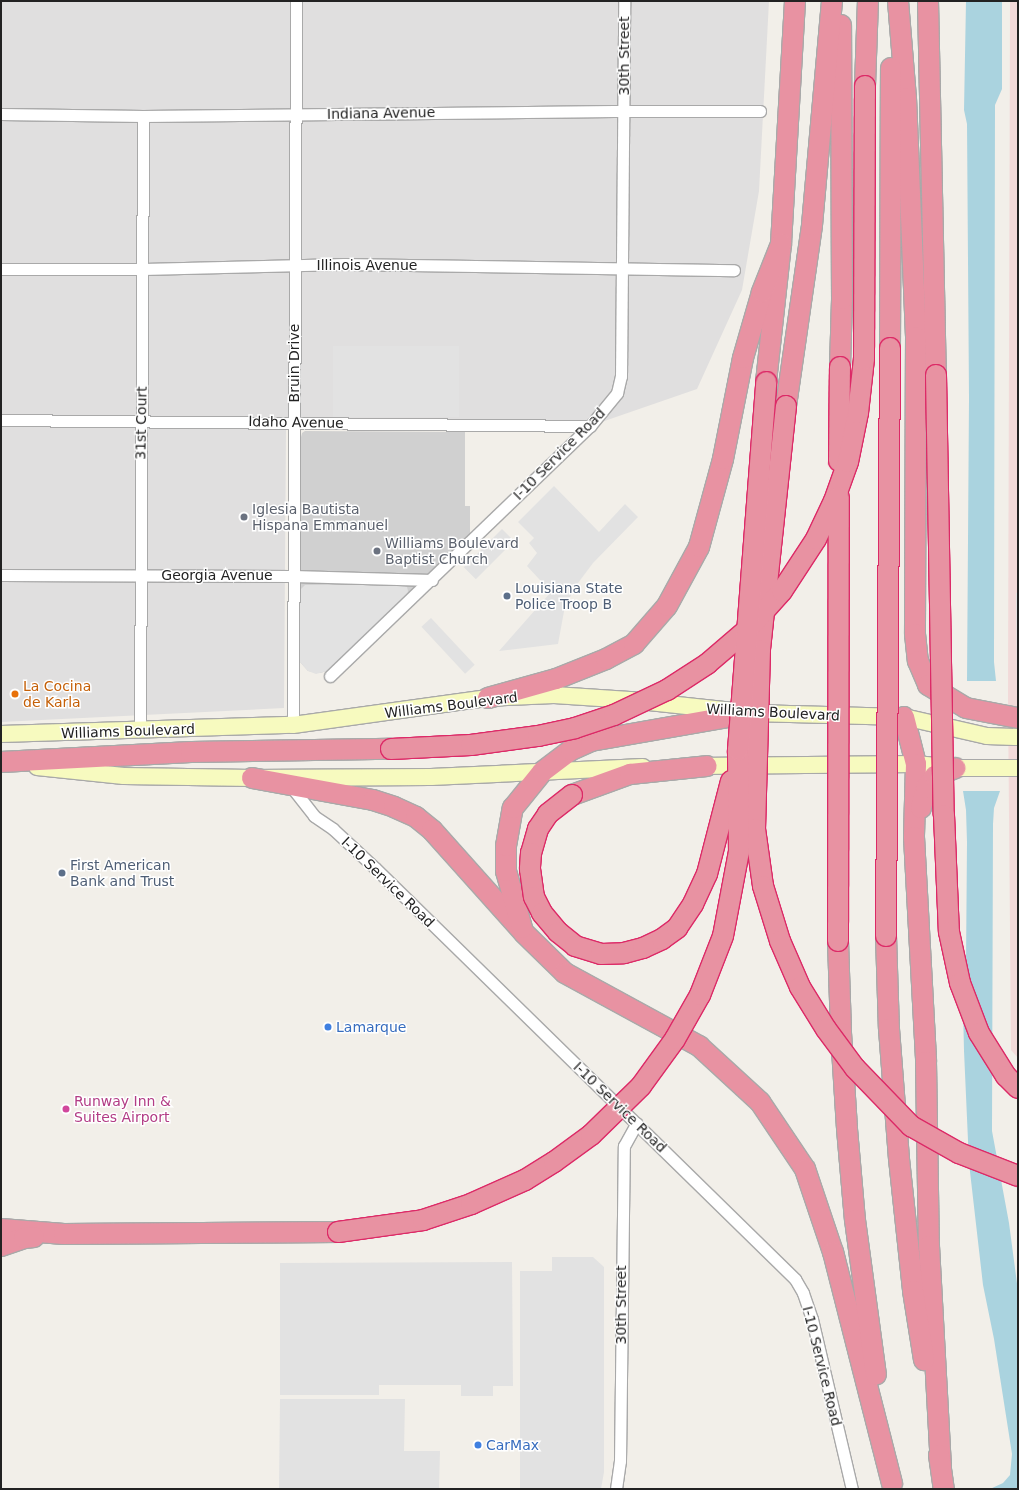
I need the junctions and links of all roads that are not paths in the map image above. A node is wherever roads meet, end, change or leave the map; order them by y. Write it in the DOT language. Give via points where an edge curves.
graph roads {
  1 [pos="296,1"];
  2 [pos="624,1"];
  3 [pos="794,1"];
  4 [pos="832,1"];
  5 [pos="841,1"];
  6 [pos="868,1"];
  7 [pos="892,1"];
  8 [pos="898,1"];
  9 [pos="928,1"];
  10 [pos="624,111"];
  11 [pos="760,111"];
  12 [pos="1,114"];
  13 [pos="295,114"];
  14 [pos="143,116"];
  15 [pos="781,244"];
  16 [pos="294,265"];
  17 [pos="143,269"];
  18 [pos="623,269"];
  19 [pos="1,270"];
  20 [pos="734,270"];
  21 [pos="1,420"];
  22 [pos="141,420"];
  23 [pos="293,422"];
  24 [pos="590,426"];
  25 [pos="1,575"];
  26 [pos="140,575"];
  27 [pos="293,576"];
  28 [pos="432,580"];
  29 [pos="330,676"];
  30 [pos="488,698"];
  31 [pos="752,713"];
  32 [pos="904,717"];
  33 [pos="1018,718"];
  34 [pos="293,725"];
  35 [pos="140,730"];
  36 [pos="1,734"];
  37 [pos="1018,737"];
  38 [pos="738,750"];
  39 [pos="1,763"];
  40 [pos="916,764"];
  41 [pos="707,766"];
  42 [pos="956,768"];
  43 [pos="1018,768"];
  44 [pos="542,772"];
  45 [pos="252,778"];
  46 [pos="290,784"];
  47 [pos="914,837"];
  48 [pos="524,934"];
  49 [pos="1018,1088"];
  50 [pos="637,1123"];
  51 [pos="1018,1176"];
  52 [pos="1,1229"];
  53 [pos="64,1234"];
  54 [pos="1,1246"];
  55 [pos="941,1468"];
  56 [pos="893,1486"];
  57 [pos="616,1489"];
  58 [pos="852,1489"];
  59 [pos="944,1489"];
  1 -- 13 [label="street, Bruin Drive"];
  2 -- 10 [label="street, 30th Street"];
  3 -- 15 [label="highway"];
  4 -- 51 [label="highway, bridge" via="812,225 786,406 760,650 755,829 763,886 780,941 800,987 826,1030 856,1068 910,1126 959,1153"];
  5 -- 56 [label="highway, bridge" via="838,941 841,1041 854,1205 867,1316"];
  6 -- 39 [label="highway, bridge" via="865,86 864,359 858,412 848,462 834,501 816,539 782,591 748,630 707,664 667,690 614,715 575,728 538,736 471,745 191,752"];
  7 -- 55 [label="highway, bridge" via="886,936 889,1029 913,1290"];
  8 -- 33 [label="highway" via="906,98 916,337 915,634 918,661 928,685 966,708"];
  9 -- 49 [label="highway, bridge" via="944,815 949,932 960,983 979,1033 1006,1076"];
  10 -- 11 [label="street, Indiana Avenue"];
  10 -- 13 [label="street, Indiana Avenue"];
  10 -- 18 [label="street, I-10 Service Road"];
  12 -- 14 [label="street, Indiana Avenue"];
  13 -- 14 [label="street, Indiana Avenue"];
  13 -- 16 [label="street, Bruin Drive"];
  14 -- 17 [label="street, 31st Court"];
  15 -- 30 [label="highway" via="762,292 743,358 723,459 699,547 667,606 634,644 606,659 556,679"];
  15 -- 38 [label="highway, bridge" via="766,382"];
  16 -- 17 [label="street, Illinois Avenue"];
  16 -- 18 [label="street, Illinois Avenue"];
  16 -- 23 [label="street, Bruin Drive"];
  17 -- 19 [label="street, Illinois Avenue"];
  17 -- 22 [label="street, 31st Court"];
  18 -- 20 [label="street, Illinois Avenue"];
  18 -- 24 [label="street, I-10 Service Road" via="621,376 617,393"];
  21 -- 22 [label="street, Idaho Avenue"];
  22 -- 23 [label="street, Idaho Avenue"];
  22 -- 26 [label="street, 31st Court"];
  23 -- 24 [label="street, Idaho Avenue"];
  23 -- 27 [label="street, Bruin Drive"];
  24 -- 28 [label="street, I-10 Service Road"];
  25 -- 26 [label="street, Georgia Avenue"];
  26 -- 27 [label="street, Georgia Avenue"];
  26 -- 35 [label="street, 31st Court"];
  27 -- 28 [label="street, Georgia Avenue"];
  27 -- 34 [label="street, Bruin Drive"];
  28 -- 29 [label="street, I-10 Service Road"];
  30 -- 31 [label="main road, Williams Boulevard" via="585,697"];
  30 -- 34 [label="main road, Williams Boulevard"];
  31 -- 32 [label="main road, Williams Boulevard"];
  31 -- 44 [label="highway" via="591,741 571,750"];
  32 -- 37 [label="main road, Williams Boulevard" via="988,736"];
  32 -- 40 [label="highway"];
  34 -- 35 [label="main road, Williams Boulevard"];
  35 -- 36 [label="main road, Williams Boulevard"];
  38 -- 41 [label="highway, bridge" via="711,859 693,904 678,928 662,940 624,953 601,954 575,946 558,932 542,913 534,897 530,869 531,853 538,829 548,814 572,794 630,774"];
  38 -- 53 [label="highway, bridge" via="739,851 723,936 700,995 675,1039 641,1086 591,1134 525,1180 471,1204 423,1220 338,1232"];
  39 -- 45 [label="main road" via="124,776"];
  40 -- 41 [label="main road"];
  40 -- 42 [label="main road"];
  40 -- 47 [label="highway"];
  41 -- 44 [label="main road" via="609,767"];
  42 -- 43 [label="main road"];
  42 -- 47 [label="highway" via="935,776 926,788"];
  44 -- 45 [label="main road" via="431,777"];
  44 -- 48 [label="highway" via="513,808 506,846 506,871"];
  45 -- 46 [label="highway"];
  46 -- 48 [label="highway" via="373,800 416,817 432,830"];
  46 -- 50 [label="street, I-10 Service Road" via="314,816 333,829"];
  47 -- 55 [label="highway" via="926,1062 929,1246"];
  48 -- 56 [label="highway" via="565,973 699,1046 760,1102 806,1169 833,1252"];
  50 -- 57 [label="street, 30th Street" via="624,1146 619,1470"];
  50 -- 58 [label="street, I-10 Service Road" via="790,1274 803,1293 812,1319"];
  52 -- 53 [label="highway"];
  53 -- 54 [label="highway" via="24,1238"];
  55 -- 59 [label="highway"];
}
